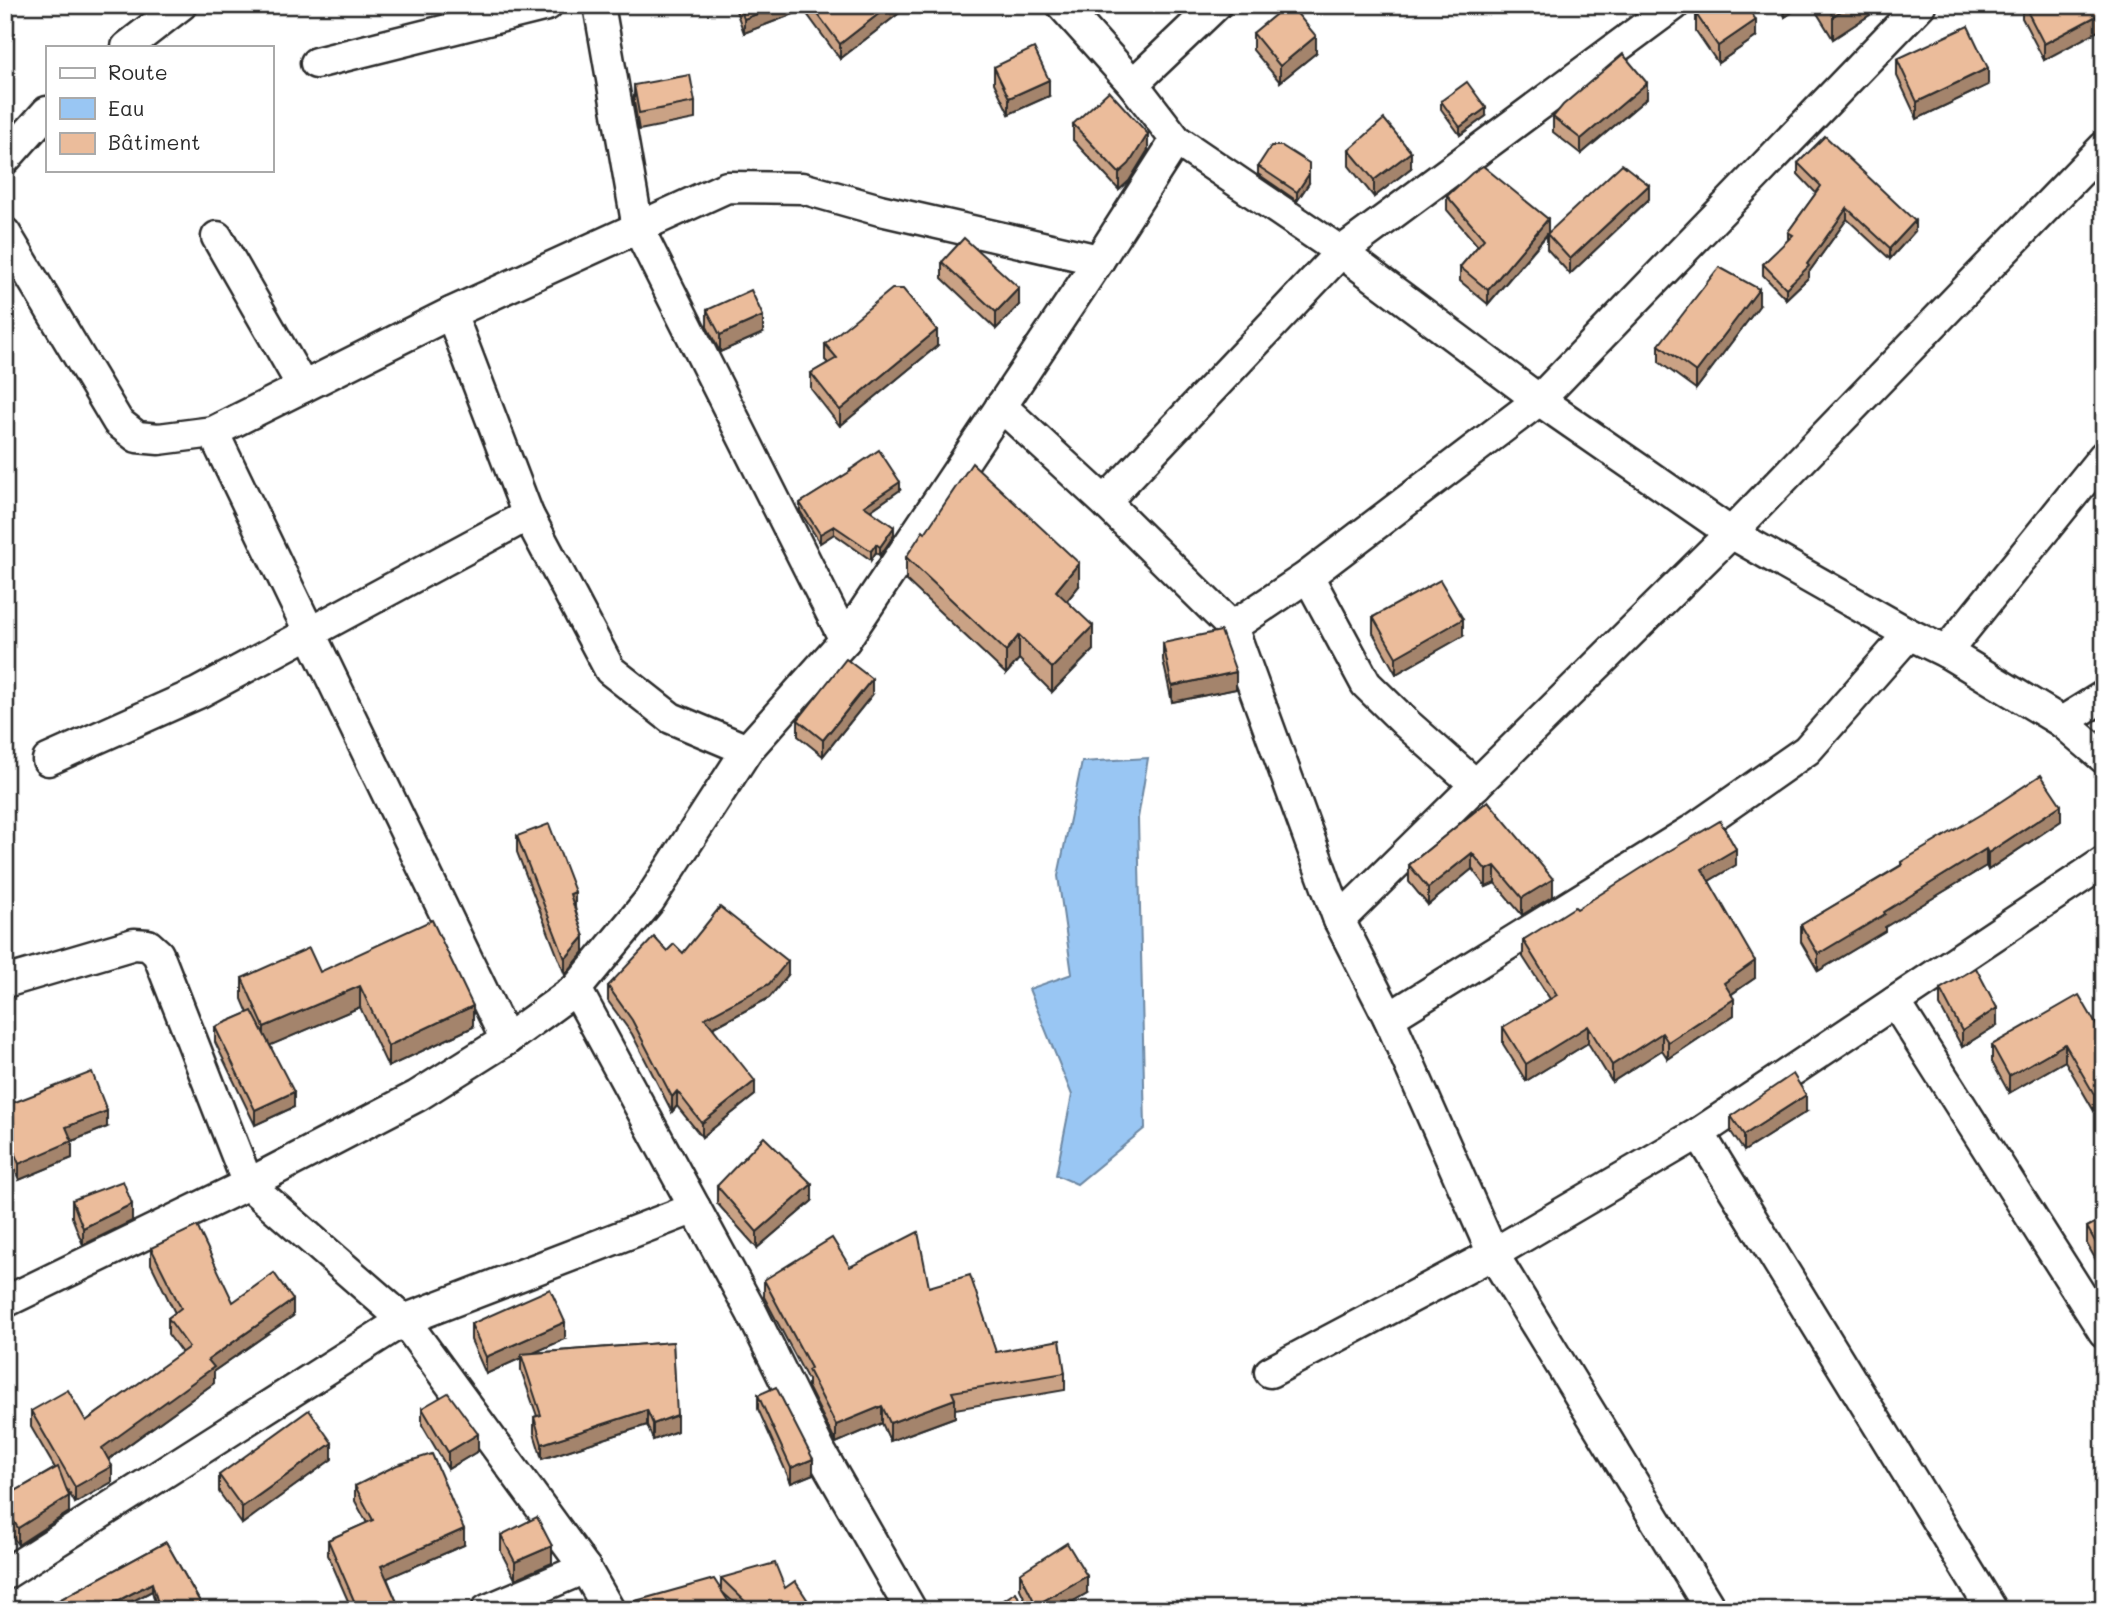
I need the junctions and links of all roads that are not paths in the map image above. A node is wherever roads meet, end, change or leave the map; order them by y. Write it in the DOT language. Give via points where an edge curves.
graph roads {
  1 [pos="181,5"];
  2 [pos="548,5"];
  3 [pos="598,5"];
  4 [pos="1062,5"];
  5 [pos="1216,5"];
  6 [pos="1674,5"];
  7 [pos="1920,5"];
  8 [pos="128,46"];
  9 [pos="316,63"];
  10 [pos="1133,83"];
  11 [pos="46,113"];
  12 [pos="1176,141"];
  13 [pos="2104,147"];
  14 [pos="5,159"];
  15 [pos="638,228"];
  16 [pos="5,233"];
  17 [pos="217,237"];
  18 [pos="1341,252"];
  19 [pos="1099,260"];
  20 [pos="452,313"];
  21 [pos="303,387"];
  22 [pos="1539,400"];
  23 [pos="1001,406"];
  24 [pos="213,432"];
  25 [pos="2104,456"];
  26 [pos="1108,505"];
  27 [pos="528,515"];
  28 [pos="1731,533"];
  29 [pos="1308,576"];
  30 [pos="1232,627"];
  31 [pos="309,631"];
  32 [pos="1909,634"];
  33 [pos="845,640"];
  34 [pos="1946,652"];
  35 [pos="2104,696"];
  36 [pos="2062,722"];
  37 [pos="747,750"];
  38 [pos="2104,758"];
  39 [pos="48,760"];
  40 [pos="1476,785"];
  41 [pos="2104,862"];
  42 [pos="1339,920"];
  43 [pos="5,982"];
  44 [pos="576,989"];
  45 [pos="1895,1002"];
  46 [pos="1389,1018"];
  47 [pos="506,1040"];
  48 [pos="1699,1133"];
  49 [pos="248,1184"];
  50 [pos="695,1208"];
  51 [pos="1493,1254"];
  52 [pos="5,1303"];
  53 [pos="404,1320"];
  54 [pos="2104,1332"];
  55 [pos="1270,1372"];
  56 [pos="585,1568"];
  57 [pos="5,1574"];
  58 [pos="486,1610"];
  59 [pos="609,1610"];
  60 [pos="911,1610"];
  61 [pos="1711,1610"];
  62 [pos="1992,1610"];
  1 -- 8 [label="street"];
  2 -- 9 [label="street"];
  3 -- 15 [label="street"];
  4 -- 10 [label="street"];
  5 -- 10 [label="street"];
  6 -- 18 [label="street"];
  7 -- 22 [label="street"];
  10 -- 12 [label="street"];
  11 -- 14 [label="street"];
  12 -- 18 [label="street"];
  12 -- 19 [label="street"];
  13 -- 28 [label="street"];
  15 -- 19 [label="street" via="727,187 802,188"];
  15 -- 20 [label="street"];
  15 -- 33 [label="street"];
  16 -- 24 [label="street" via="118,422 137,436 159,439"];
  17 -- 21 [label="street"];
  18 -- 22 [label="street"];
  18 -- 26 [label="street" via="1115,491"];
  19 -- 23 [label="street"];
  20 -- 21 [label="street"];
  20 -- 27 [label="street"];
  21 -- 24 [label="street"];
  22 -- 28 [label="street"];
  22 -- 29 [label="street"];
  23 -- 26 [label="street"];
  23 -- 33 [label="street"];
  24 -- 31 [label="street"];
  25 -- 34 [label="street"];
  26 -- 30 [label="street"];
  27 -- 31 [label="street"];
  27 -- 37 [label="street" via="610,670 671,718"];
  28 -- 32 [label="street"];
  28 -- 40 [label="street"];
  29 -- 30 [label="street"];
  29 -- 40 [label="street" via="1366,684"];
  30 -- 42 [label="street"];
  31 -- 39 [label="street" via="198,693"];
  31 -- 47 [label="street"];
  32 -- 34 [label="street"];
  32 -- 46 [label="street" via="1807,750 1691,831"];
  33 -- 37 [label="street"];
  34 -- 36 [label="street"];
  35 -- 36 [label="street"];
  36 -- 38 [label="street"];
  37 -- 44 [label="street" via="649,901"];
  40 -- 42 [label="street"];
  41 -- 45 [label="street"];
  42 -- 46 [label="street"];
  43 -- 49 [label="street" via="134,944 148,945 158,954"];
  44 -- 47 [label="street"];
  44 -- 50 [label="street"];
  45 -- 48 [label="street"];
  45 -- 54 [label="street"];
  46 -- 51 [label="street"];
  47 -- 49 [label="street" via="417,1096"];
  48 -- 51 [label="street"];
  48 -- 62 [label="street"];
  49 -- 52 [label="street"];
  49 -- 53 [label="street"];
  50 -- 53 [label="street"];
  50 -- 60 [label="street" via="821,1452"];
  51 -- 55 [label="street"];
  51 -- 61 [label="street"];
  53 -- 56 [label="street"];
  53 -- 57 [label="street"];
  56 -- 58 [label="street"];
  56 -- 59 [label="street"];
}
